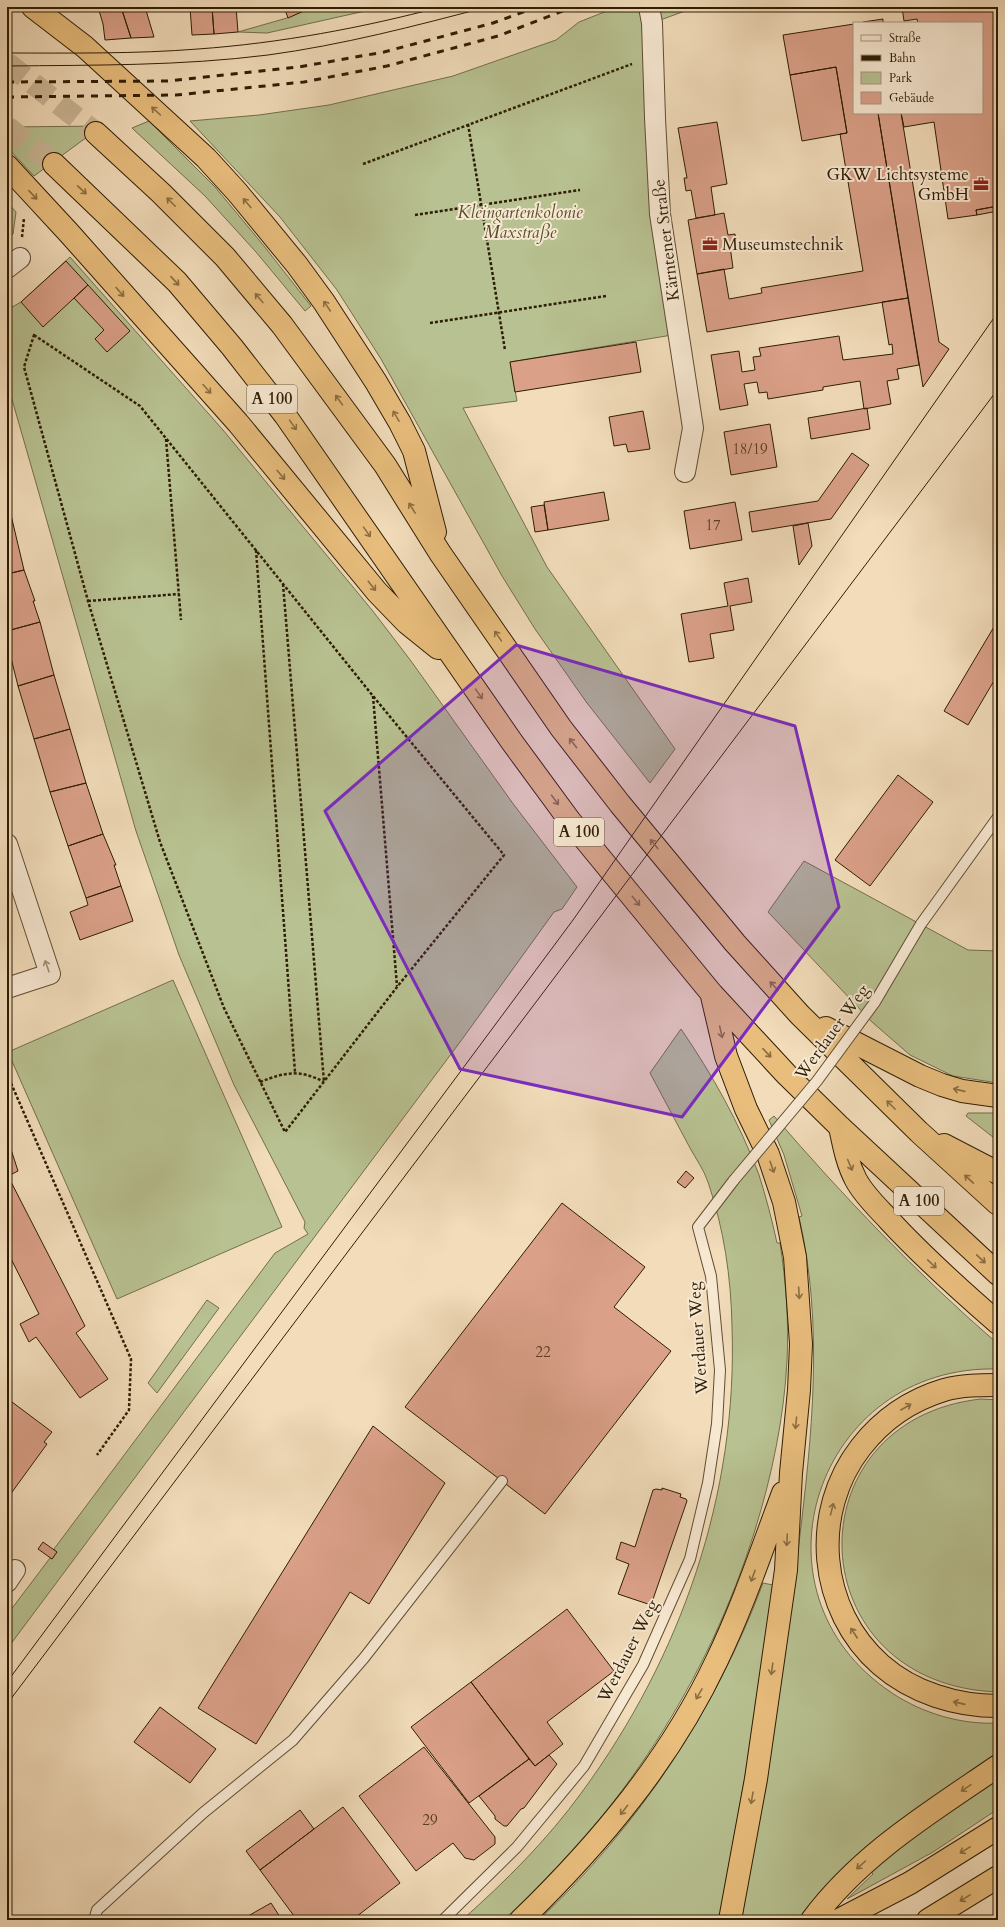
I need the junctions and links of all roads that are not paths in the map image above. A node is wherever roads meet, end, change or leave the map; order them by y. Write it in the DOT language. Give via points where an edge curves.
graph roads {
  1 [pos="33,7"];
  2 [pos="649,7"];
  3 [pos="96,133"];
  4 [pos="54,164"];
  5 [pos="7,166"];
  6 [pos="685,472"];
  7 [pos="440,553"];
  8 [pos="456,662"];
  9 [pos="998,817"];
  10 [pos="7,844"];
  11 [pos="7,988"];
  12 [pos="712,994"];
  13 [pos="800,1015"];
  14 [pos="998,1096"];
  15 [pos="840,1128"];
  16 [pos="919,1132"];
  17 [pos="998,1173"];
  18 [pos="998,1204"];
  19 [pos="998,1274"];
  20 [pos="998,1322"];
  21 [pos="998,1385"];
  22 [pos="791,1474"];
  23 [pos="502,1481"];
  24 [pos="998,1706"];
  25 [pos="998,1766"];
  26 [pos="998,1828"];
  27 [pos="998,1877"];
  28 [pos="94,1920"];
  29 [pos="442,1920"];
  30 [pos="521,1920"];
  31 [pos="730,1920"];
  32 [pos="812,1920"];
  33 [pos="839,1920"];
  34 [pos="928,1920"];
  7 -- 1 [label="highway, one-way" via="414,451 376,382 324,302 268,228 206,158 85,47"];
  2 -- 6 [label="street, Kärntener Straße" via="652,19 660,214 692,428"];
  7 -- 3 [label="highway, A 100, one-way" via="385,465 282,325 225,257"];
  4 -- 8 [label="highway, A 100, one-way" via="177,282 232,347 285,415"];
  5 -- 8 [label="highway, one-way" via="238,423 377,592 407,623"];
  13 -- 7 [label="highway, A 100, one-way" via="735,943 620,804 561,728"];
  8 -- 12 [label="highway, A 100, one-way" via="570,821"];
  9 -- 29 [label="lane, Werdauer Weg, bridge" via="921,924 875,1002 817,1081 698,1227 711,1276 720,1370 718,1424 690,1559 643,1665 584,1766 518,1847"];
  11 -- 10 [label="street, one-way" via="50,974"];
  12 -- 15 [label="highway, A 100, one-way"];
  12 -- 22 [label="highway, one-way" via="726,1056 746,1109 768,1154 782,1196 795,1257 801,1344"];
  14 -- 13 [label="highway, one-way" via="942,1086"];
  16 -- 13 [label="highway, A 100, one-way"];
  15 -- 19 [label="highway, A 100, one-way"];
  15 -- 20 [label="highway, one-way" via="847,1161 869,1199 943,1274"];
  16 -- 17 [label="highway"];
  18 -- 16 [label="highway, A 100, one-way"];
  24 -- 21 [label="highway, one-way" via="975,1706 944,1699 911,1686 881,1666 860,1642 843,1616 832,1585 827,1556 828,1522 837,1489 849,1462 868,1437 892,1415 916,1401 944,1390 973,1385"];
  22 -- 30 [label="highway, one-way" via="733,1626 714,1667 682,1724 624,1809 579,1862"];
  22 -- 31 [label="highway, one-way" via="786,1570 756,1779"];
  23 -- 28 [label="lane" via="364,1658 293,1740 203,1813 97,1910"];
  25 -- 32 [label="highway, one-way" via="904,1830 870,1858 835,1891"];
  26 -- 33 [label="highway, one-way" via="910,1883"];
  27 -- 34 [label="highway, one-way"];
}
